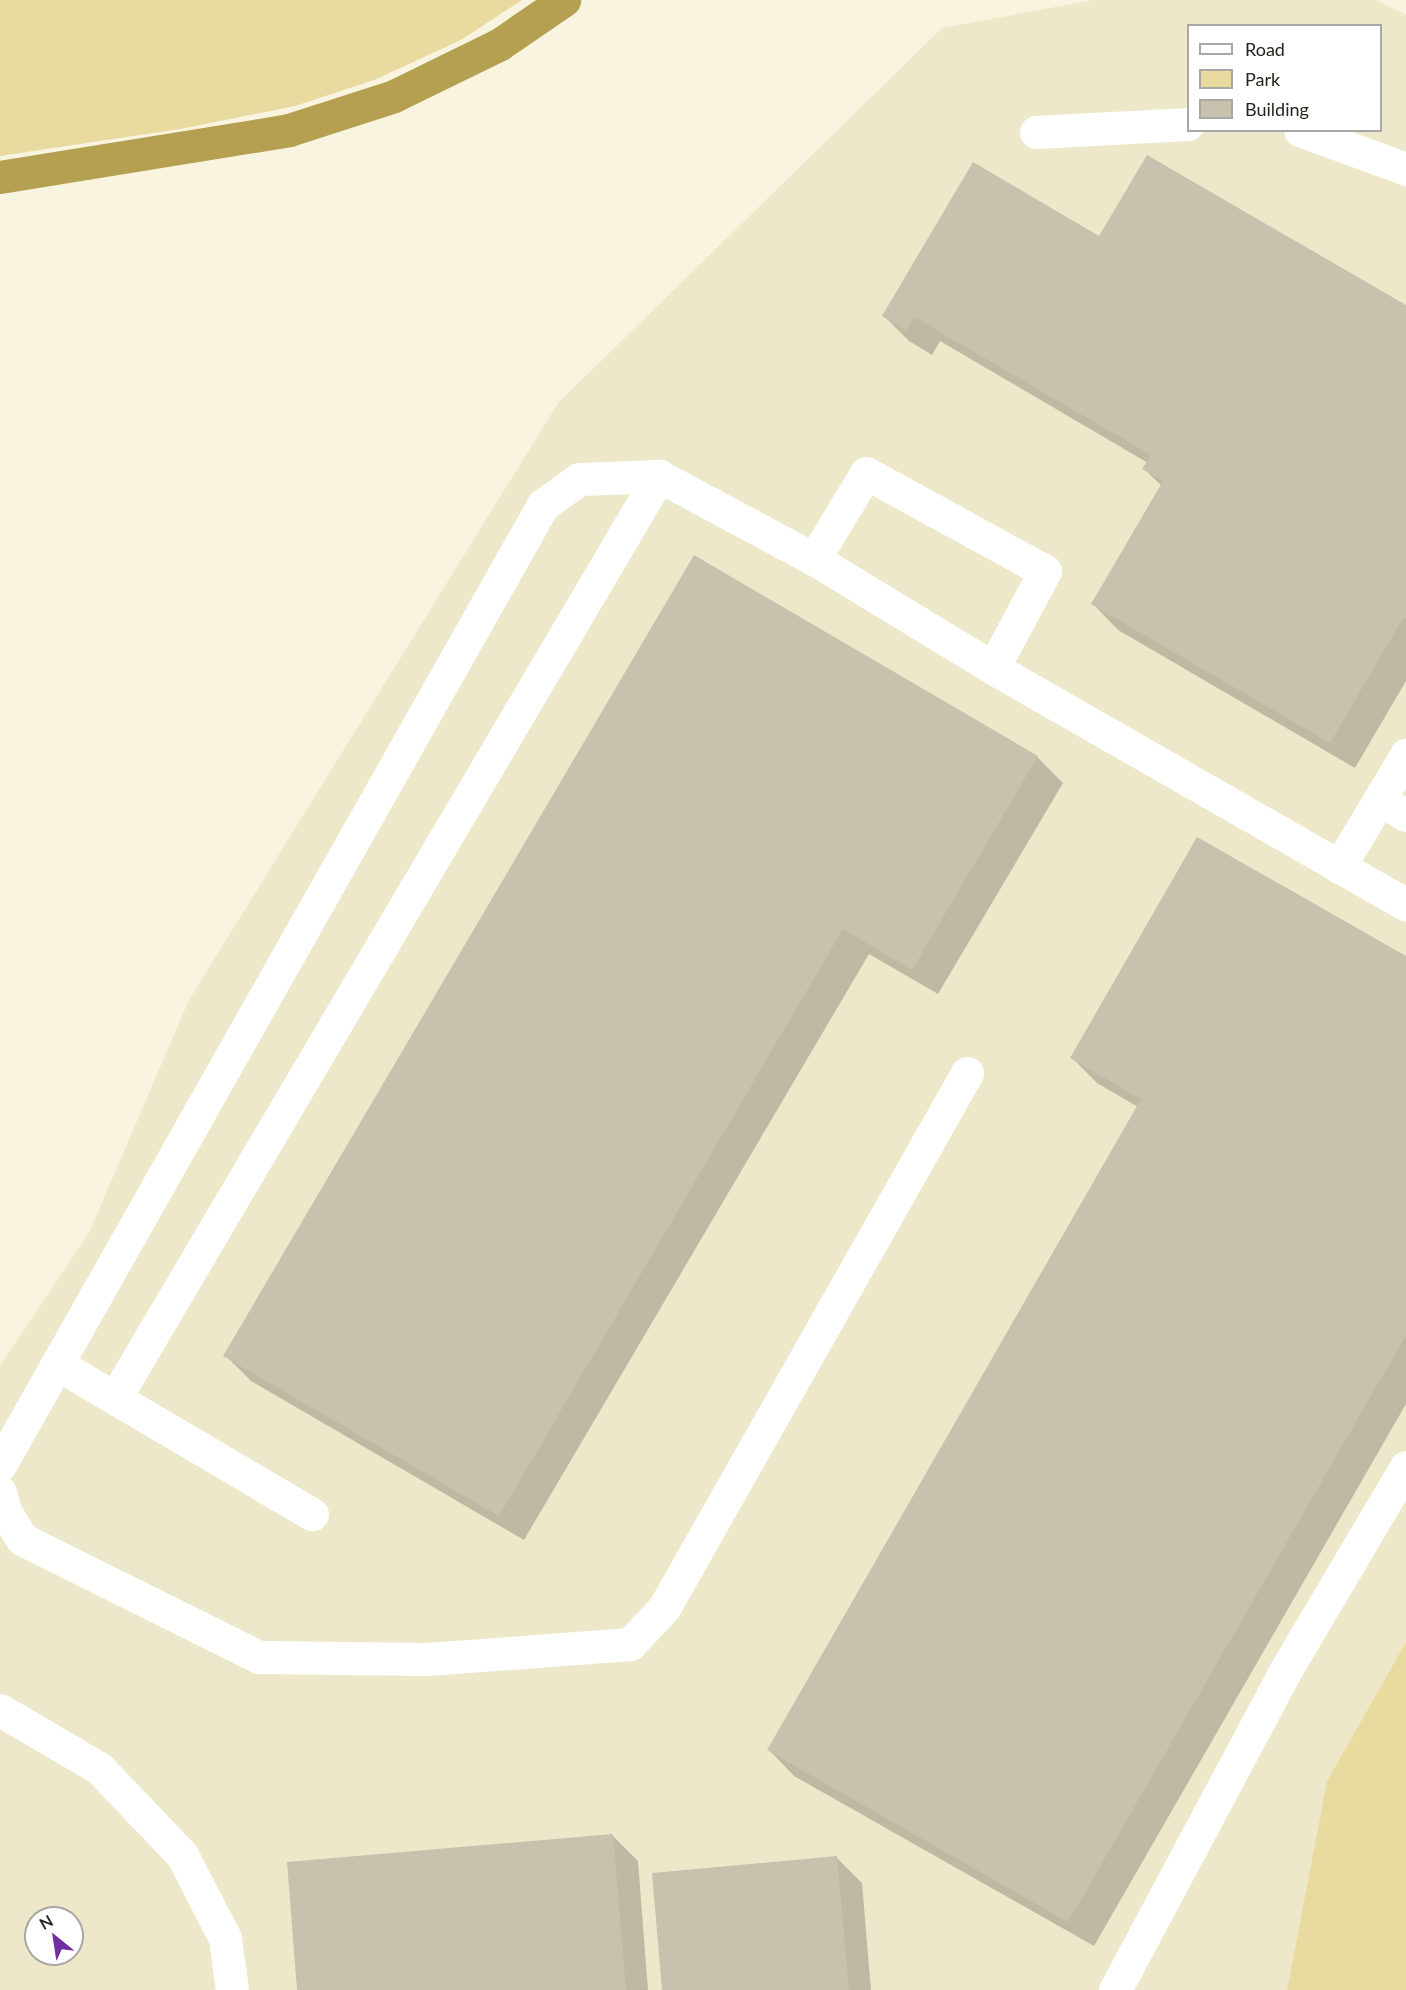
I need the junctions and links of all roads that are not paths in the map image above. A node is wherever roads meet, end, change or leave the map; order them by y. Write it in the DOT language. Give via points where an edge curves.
graph roads {
  1 [pos="564,0"];
  2 [pos="1187,124"];
  3 [pos="1036,132"];
  4 [pos="1306,132"];
  5 [pos="1406,168"];
  6 [pos="0,177"];
  7 [pos="659,476"];
  8 [pos="814,559"];
  9 [pos="993,668"];
  10 [pos="1406,755"];
  11 [pos="1393,808"];
  12 [pos="1339,867"];
  13 [pos="1406,905"];
  14 [pos="967,1073"];
  15 [pos="57,1364"];
  16 [pos="115,1398"];
  17 [pos="0,1465"];
  18 [pos="1406,1467"];
  19 [pos="2,1506"];
  20 [pos="312,1514"];
  21 [pos="0,1710"];
  22 [pos="232,1990"];
  23 [pos="1115,1990"];
  1 -- 6 [label="highway" via="500,44 394,96 289,130"];
  2 -- 3 [label="lane"];
  4 -- 5 [label="lane"];
  7 -- 8 [label="lane"];
  7 -- 15 [label="lane" via="579,479 543,505"];
  7 -- 16 [label="lane"];
  8 -- 9 [label="lane"];
  8 -- 9 [label="lane" via="866,473 1045,571"];
  9 -- 12 [label="lane"];
  10 -- 11 [label="lane"];
  11 -- 12 [label="lane"];
  12 -- 13 [label="lane"];
  14 -- 19 [label="lane" via="664,1608 630,1644 427,1659 259,1657 22,1539"];
  15 -- 16 [label="lane"];
  15 -- 17 [label="lane"];
  16 -- 20 [label="lane"];
  18 -- 23 [label="lane" via="1284,1673"];
  21 -- 22 [label="lane" via="99,1768 182,1855 225,1938"];
}
